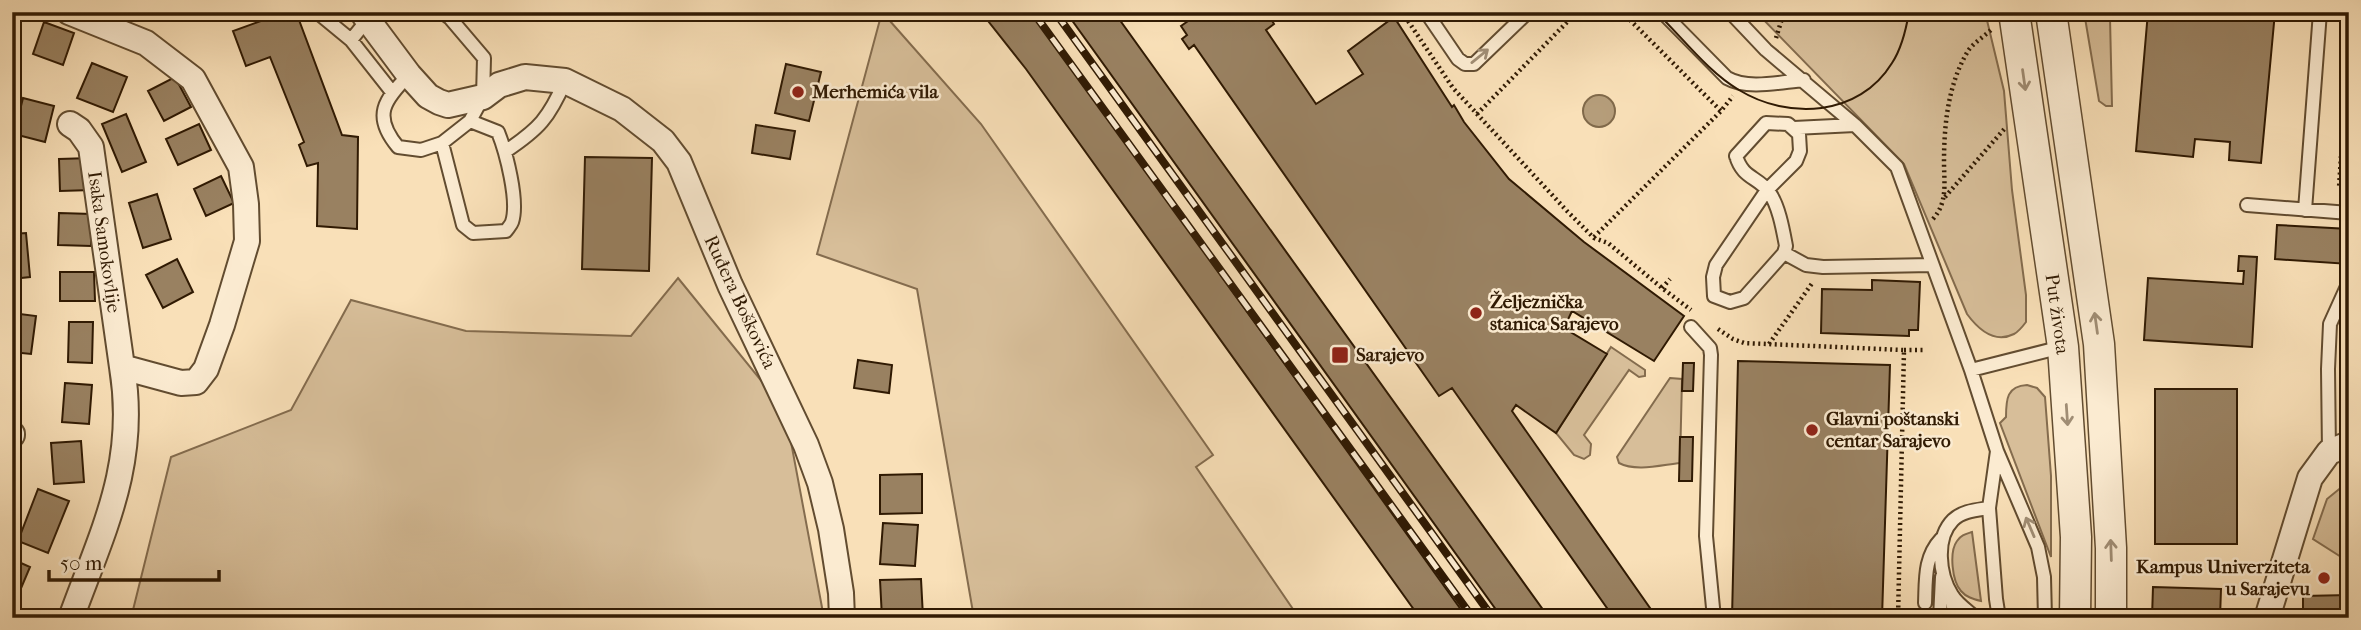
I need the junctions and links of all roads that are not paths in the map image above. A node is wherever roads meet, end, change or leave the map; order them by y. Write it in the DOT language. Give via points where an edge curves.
graph roads {
  1 [pos="69,12"];
  2 [pos="317,12"];
  3 [pos="442,12"];
  4 [pos="1426,12"];
  5 [pos="1528,12"];
  6 [pos="1662,12"];
  7 [pos="1730,12"];
  8 [pos="2050,12"];
  9 [pos="2320,12"];
  10 [pos="365,16"];
  11 [pos="2004,20"];
  12 [pos="351,40"];
  13 [pos="1804,80"];
  14 [pos="565,81"];
  15 [pos="400,83"];
  16 [pos="483,97"];
  17 [pos="470,121"];
  18 [pos="70,124"];
  19 [pos="1855,125"];
  20 [pos="1794,128"];
  21 [pos="442,143"];
  22 [pos="506,150"];
  23 [pos="1768,190"];
  24 [pos="2247,205"];
  25 [pos="2305,209"];
  26 [pos="2349,213"];
  27 [pos="1784,253"];
  28 [pos="1932,265"];
  29 [pos="2349,282"];
  30 [pos="1691,327"];
  31 [pos="2063,347"];
  32 [pos="122,367"];
  33 [pos="1971,370"];
  34 [pos="2339,448"];
  35 [pos="1997,451"];
  36 [pos="1989,508"];
  37 [pos="1944,536"];
  38 [pos="1943,569"];
  39 [pos="1951,594"];
  40 [pos="1925,603"];
  41 [pos="1965,613"];
  42 [pos="71,618"];
  43 [pos="842,618"];
  44 [pos="1714,618"];
  45 [pos="1940,618"];
  46 [pos="1954,618"];
  47 [pos="1976,618"];
  48 [pos="1999,618"];
  49 [pos="2045,618"];
  50 [pos="2076,618"];
  51 [pos="2111,618"];
  52 [pos="2267,618"];
  1 -- 32 [label="street" via="146,43 193,79 241,167 247,241 206,369 196,382 181,383"];
  2 -- 12 [label="lane"];
  3 -- 16 [label="lane" via="484,58"];
  4 -- 5 [label="lane, one-way" via="1465,64 1474,64"];
  6 -- 13 [label="lane" via="1735,83"];
  7 -- 13 [label="lane" via="1766,50"];
  51 -- 8 [label="street, Put života, one-way" via="2099,344"];
  9 -- 25 [label="lane"];
  10 -- 12 [label="lane"];
  10 -- 15 [label="street"];
  11 -- 31 [label="street, Put života, one-way" via="2029,116"];
  12 -- 15 [label="lane"];
  13 -- 19 [label="lane"];
  14 -- 16 [label="street, Ruđera Boškovića" via="525,77 499,85"];
  14 -- 22 [label="lane" via="545,120"];
  14 -- 43 [label="street, Ruđera Boškovića" via="622,108 663,141 679,162 820,483"];
  15 -- 16 [label="street" via="448,105"];
  15 -- 21 [label="lane" via="384,105 389,137 398,147 421,150"];
  16 -- 17 [label="lane"];
  17 -- 21 [label="lane"];
  17 -- 22 [label="lane" via="498,132"];
  18 -- 32 [label="street, Isaka Samokovlije" via="91,147"];
  19 -- 20 [label="lane"];
  19 -- 28 [label="lane" via="1897,167"];
  20 -- 23 [label="lane" via="1800,151"];
  20 -- 23 [label="lane" via="1766,123 1736,156 1744,173"];
  21 -- 22 [label="lane" via="463,225 473,233 506,231 512,222"];
  23 -- 27 [label="lane" via="1785,237"];
  23 -- 27 [label="lane" via="1716,265 1714,296 1730,302 1744,298"];
  24 -- 25 [label="lane"];
  25 -- 26 [label="lane"];
  27 -- 28 [label="lane" via="1806,265 1823,267"];
  28 -- 33 [label="lane"];
  29 -- 34 [label="lane" via="2330,324 2328,369"];
  30 -- 44 [label="lane" via="1711,355 1706,536"];
  31 -- 33 [label="lane"];
  31 -- 50 [label="street, Put života, one-way" via="2076,537"];
  32 -- 42 [label="street, Isaka Samokovlije" via="124,463 113,506"];
  33 -- 35 [label="lane"];
  34 -- 52 [label="street" via="2310,478"];
  35 -- 36 [label="lane"];
  49 -- 35 [label="lane, one-way" via="2038,547"];
  36 -- 37 [label="lane" via="1964,513 1952,521"];
  36 -- 48 [label="lane"];
  37 -- 38 [label="lane"];
  37 -- 40 [label="lane" via="1934,546 1926,569"];
  38 -- 39 [label="lane"];
  38 -- 45 [label="lane"];
  39 -- 41 [label="lane"];
  39 -- 46 [label="lane"];
  41 -- 47 [label="lane"];
}
